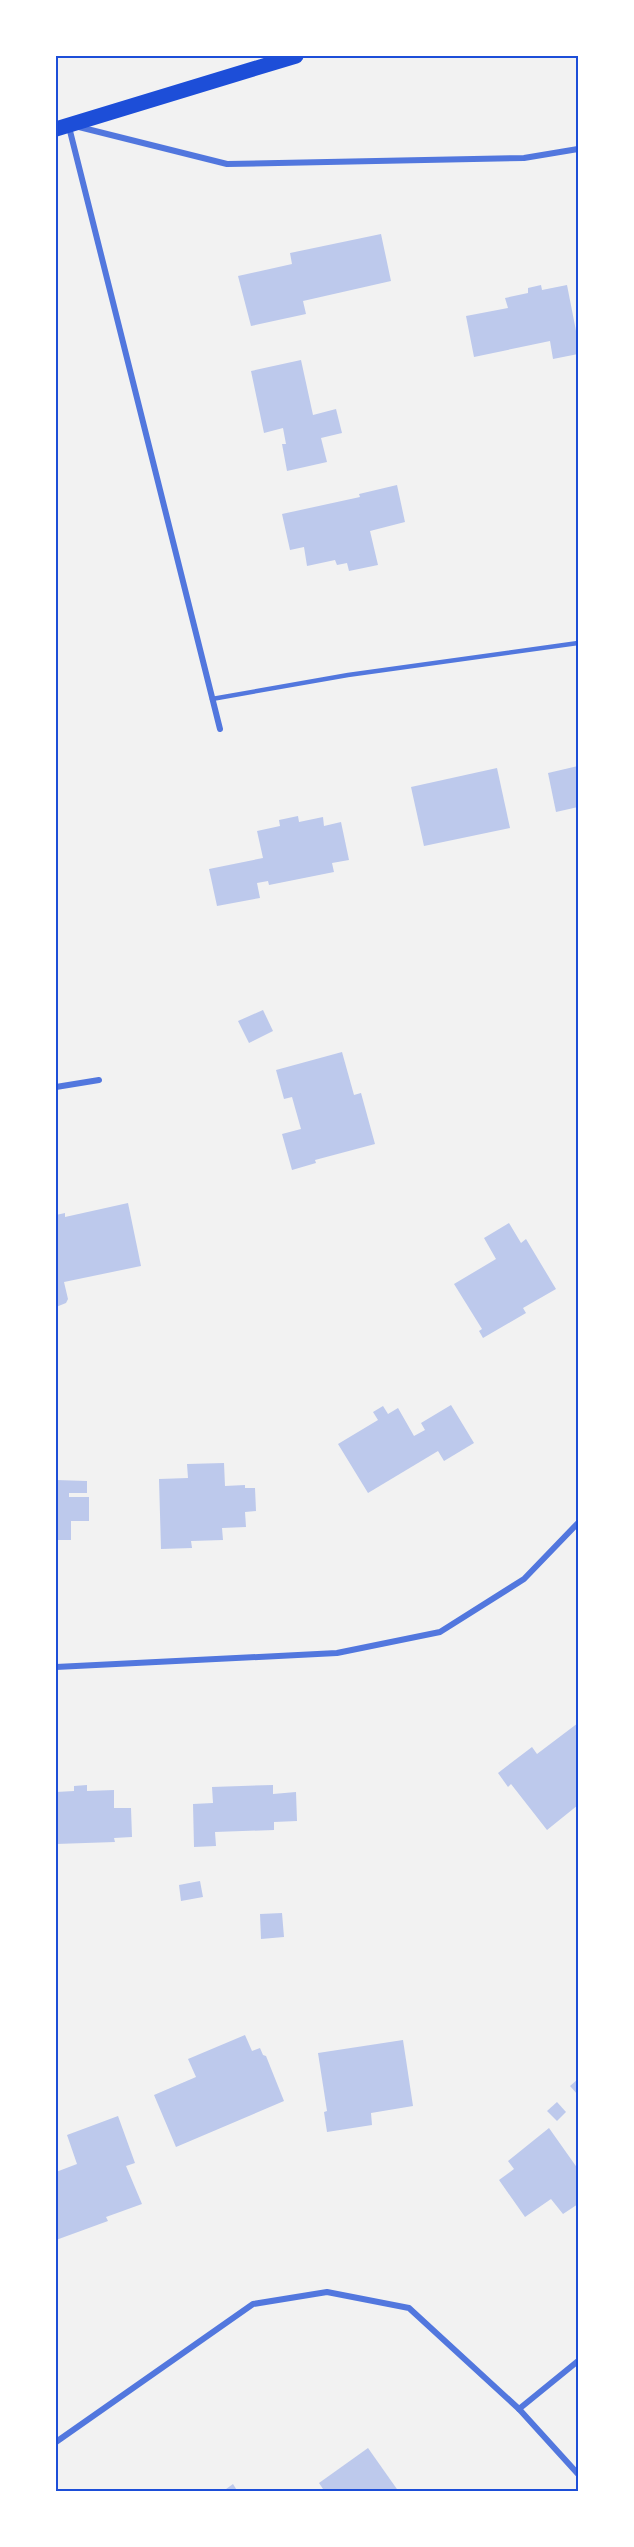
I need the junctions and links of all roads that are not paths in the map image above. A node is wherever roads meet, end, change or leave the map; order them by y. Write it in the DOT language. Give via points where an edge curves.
graph roads {
  1 [pos="296,56"];
  2 [pos="62,127"];
  3 [pos="579,149"];
  4 [pos="579,643"];
  5 [pos="212,699"];
  6 [pos="220,729"];
  7 [pos="99,1080"];
  8 [pos="56,1087"];
  9 [pos="579,1523"];
  10 [pos="56,1667"];
  11 [pos="579,2361"];
  12 [pos="519,2409"];
  13 [pos="56,2442"];
  14 [pos="579,2474"];
  1 -- 2 [label="main road"];
  2 -- 3 [label="street" via="227,164 524,158"];
  2 -- 5 [label="street"];
  4 -- 5 [label="lane" via="348,675"];
  5 -- 6 [label="street"];
  7 -- 8 [label="street"];
  9 -- 10 [label="street" via="524,1579 440,1632 338,1653"];
  11 -- 12 [label="street"];
  12 -- 13 [label="street" via="409,2308 327,2292 253,2304"];
  12 -- 14 [label="street"];
}
